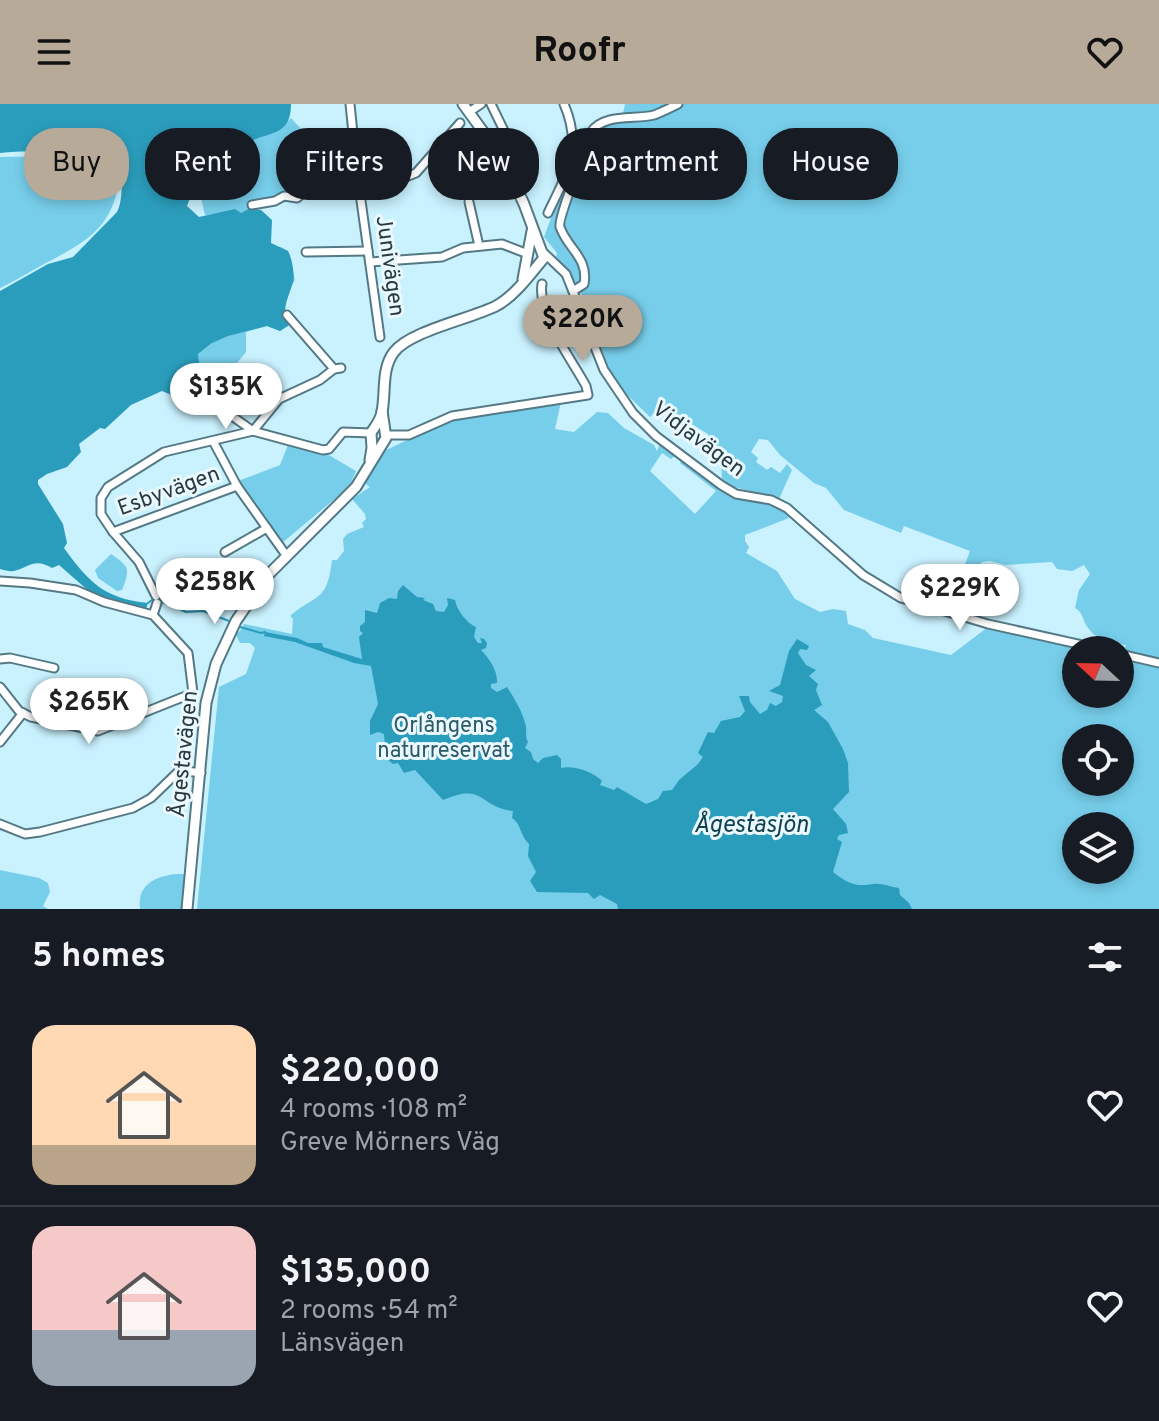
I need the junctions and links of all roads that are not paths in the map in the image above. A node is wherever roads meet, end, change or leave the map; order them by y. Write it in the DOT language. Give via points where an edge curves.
graph roads {
  1 [pos="350,104"];
  2 [pos="481,104"];
  3 [pos="491,104"];
  4 [pos="564,104"];
  5 [pos="678,104"];
  6 [pos="466,108"];
  7 [pos="460,123"];
  8 [pos="352,128"];
  9 [pos="503,128"];
  10 [pos="412,175"];
  11 [pos="277,200"];
  12 [pos="362,200"];
  13 [pos="469,202"];
  14 [pos="252,205"];
  15 [pos="548,213"];
  16 [pos="479,246"];
  17 [pos="368,251"];
  18 [pos="306,252"];
  19 [pos="536,256"];
  20 [pos="370,262"];
  21 [pos="542,284"];
  22 [pos="573,291"];
  23 [pos="287,315"];
  24 [pos="380,337"];
  25 [pos="218,406"];
  26 [pos="253,431"];
  27 [pos="379,434"];
  28 [pos="213,441"];
  29 [pos="237,486"];
  30 [pos="267,528"];
  31 [pos="113,532"];
  32 [pos="225,552"];
  33 [pos="286,555"];
  34 [pos="0,581"];
  35 [pos="153,615"];
  36 [pos="1062,640"];
  37 [pos="1134,657"];
  38 [pos="0,659"];
  39 [pos="1159,663"];
  40 [pos="54,668"];
  41 [pos="0,687"];
  42 [pos="193,693"];
  43 [pos="207,696"];
  44 [pos="23,713"];
  45 [pos="0,742"];
  46 [pos="201,773"];
  47 [pos="0,824"];
  48 [pos="187,909"];
  1 -- 8 [label="street, Junivägen"];
  2 -- 6 [label="street"];
  3 -- 9 [label="street"];
  4 -- 15 [label="street" via="573,160"];
  5 -- 22 [label="street" via="657,114 608,121 591,132 559,217 584,269 584,284"];
  6 -- 19 [label="main road" via="503,159 524,204"];
  7 -- 10 [label="street"];
  11 -- 14 [label="street"];
  12 -- 17 [label="street, Junivägen"];
  13 -- 16 [label="street"];
  16 -- 19 [label="street, Vidjavägen" via="502,244"];
  16 -- 20 [label="street" via="442,257"];
  17 -- 18 [label="street"];
  17 -- 20 [label="street, Junivägen"];
  19 -- 22 [label="street, Vidjavägen" via="560,267"];
  19 -- 27 [label="main road" via="520,286 499,304 396,349 387,365"];
  20 -- 24 [label="street, Junivägen"];
  21 -- 27 [label="street" via="545,309 588,395 452,416 409,435"];
  22 -- 36 [label="street, Vidjavägen" via="604,370 633,413 721,485 787,508 863,575 901,598"];
  23 -- 26 [label="street" via="338,369 279,399"];
  25 -- 26 [label="street"];
  26 -- 27 [label="street" via="323,450 343,432"];
  26 -- 28 [label="street"];
  27 -- 33 [label="main road, Ågestavägen" via="356,487"];
  28 -- 29 [label="street"];
  28 -- 31 [label="street" via="159,454 108,487 99,505"];
  29 -- 30 [label="street"];
  29 -- 31 [label="street, Esbyvägen"];
  30 -- 32 [label="street"];
  30 -- 33 [label="street"];
  31 -- 35 [label="street" via="139,562 156,600"];
  33 -- 43 [label="main road, Ågestavägen" via="236,621"];
  34 -- 35 [label="street" via="76,590"];
  35 -- 42 [label="street" via="188,653"];
  37 -- 39 [label="street"];
  38 -- 40 [label="street"];
  41 -- 44 [label="street"];
  42 -- 43 [label="street"];
  42 -- 44 [label="street" via="98,731"];
  43 -- 46 [label="main road, Ågestavägen"];
  44 -- 45 [label="street"];
  46 -- 47 [label="street" via="180,770 133,808 40,832 25,834"];
  46 -- 48 [label="main road, Ågestavägen"];
}
